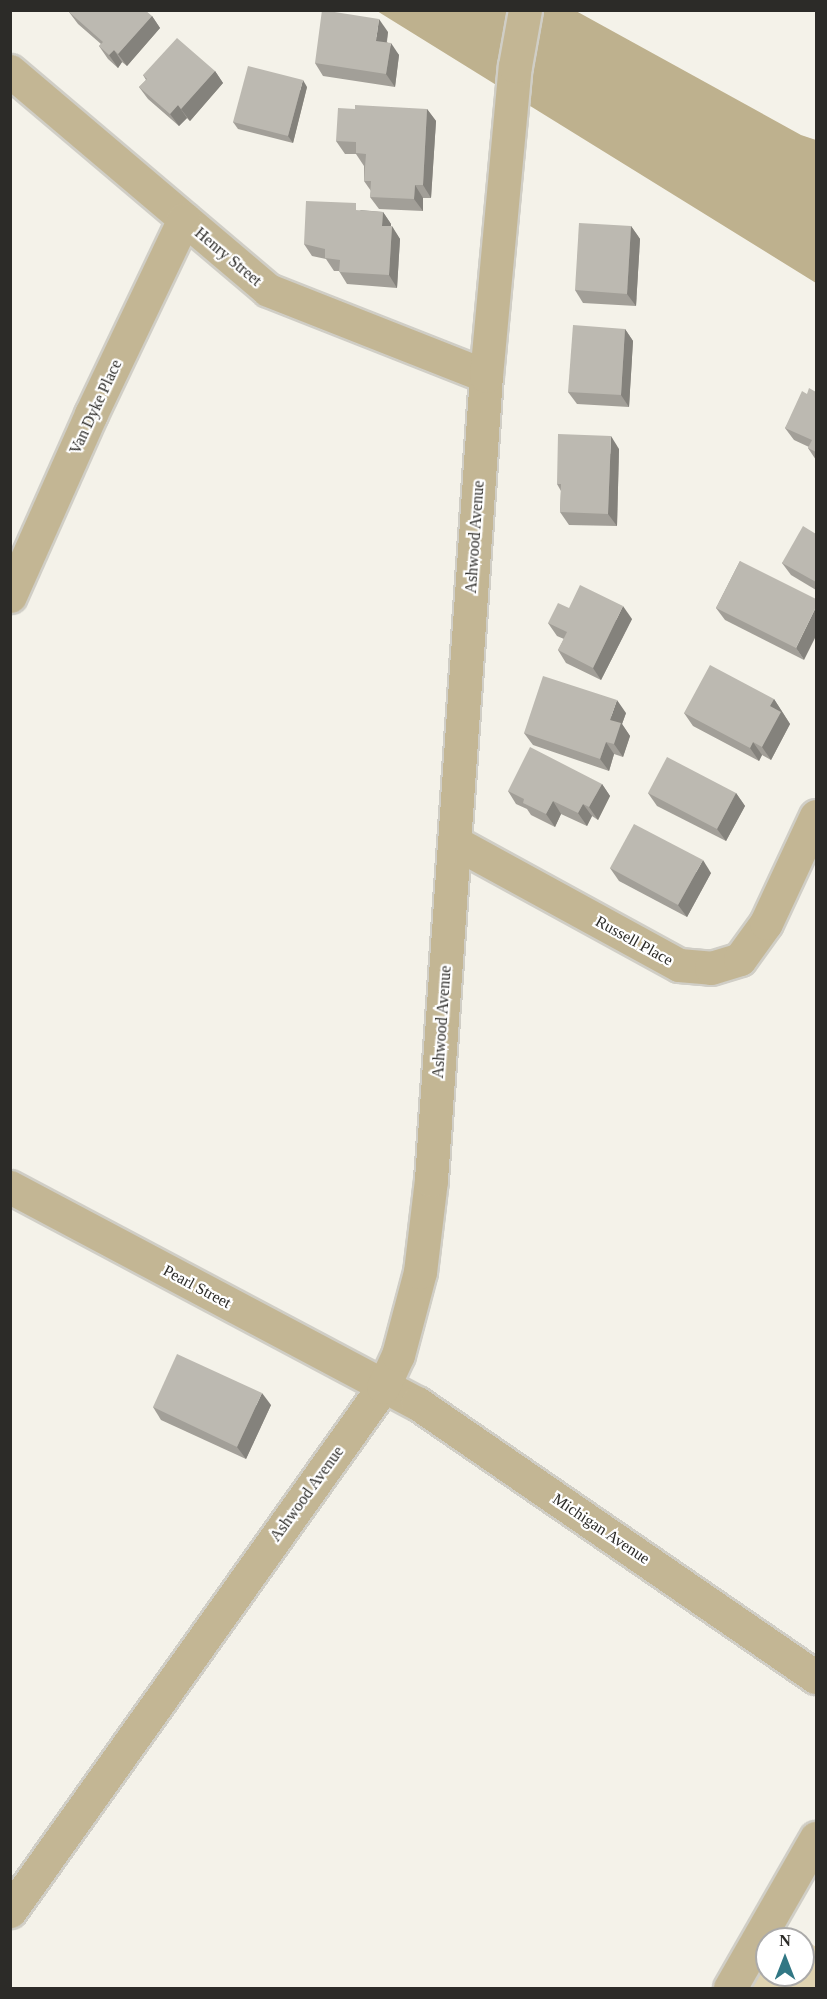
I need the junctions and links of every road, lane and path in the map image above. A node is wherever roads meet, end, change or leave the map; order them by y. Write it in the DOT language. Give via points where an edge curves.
graph roads {
  1 [pos="525,10"];
  2 [pos="10,71"];
  3 [pos="184,219"];
  4 [pos="486,376"];
  5 [pos="10,596"];
  6 [pos="816,816"];
  7 [pos="456,843"];
  8 [pos="10,1187"];
  9 [pos="384,1387"];
  10 [pos="816,1677"];
  11 [pos="816,1838"];
  12 [pos="10,1911"];
  13 [pos="730,1989"];
  1 -- 4 [label="street, Ashwood Avenue" via="515,66"];
  2 -- 3 [label="street, Henry Street"];
  3 -- 4 [label="street, Henry Street" via="268,290"];
  3 -- 5 [label="street, Van Dyke Place"];
  4 -- 7 [label="street, Ashwood Avenue"];
  6 -- 7 [label="street, Russell Place" via="766,923 740,959 711,968 679,965"];
  7 -- 9 [label="street, Ashwood Avenue" via="431,1180 420,1272 398,1355"];
  8 -- 9 [label="street, Pearl Street"];
  9 -- 10 [label="street, Michigan Avenue" via="417,1403"];
  9 -- 12 [label="street, Ashwood Avenue"];
  11 -- 13 [label="street"];
}
